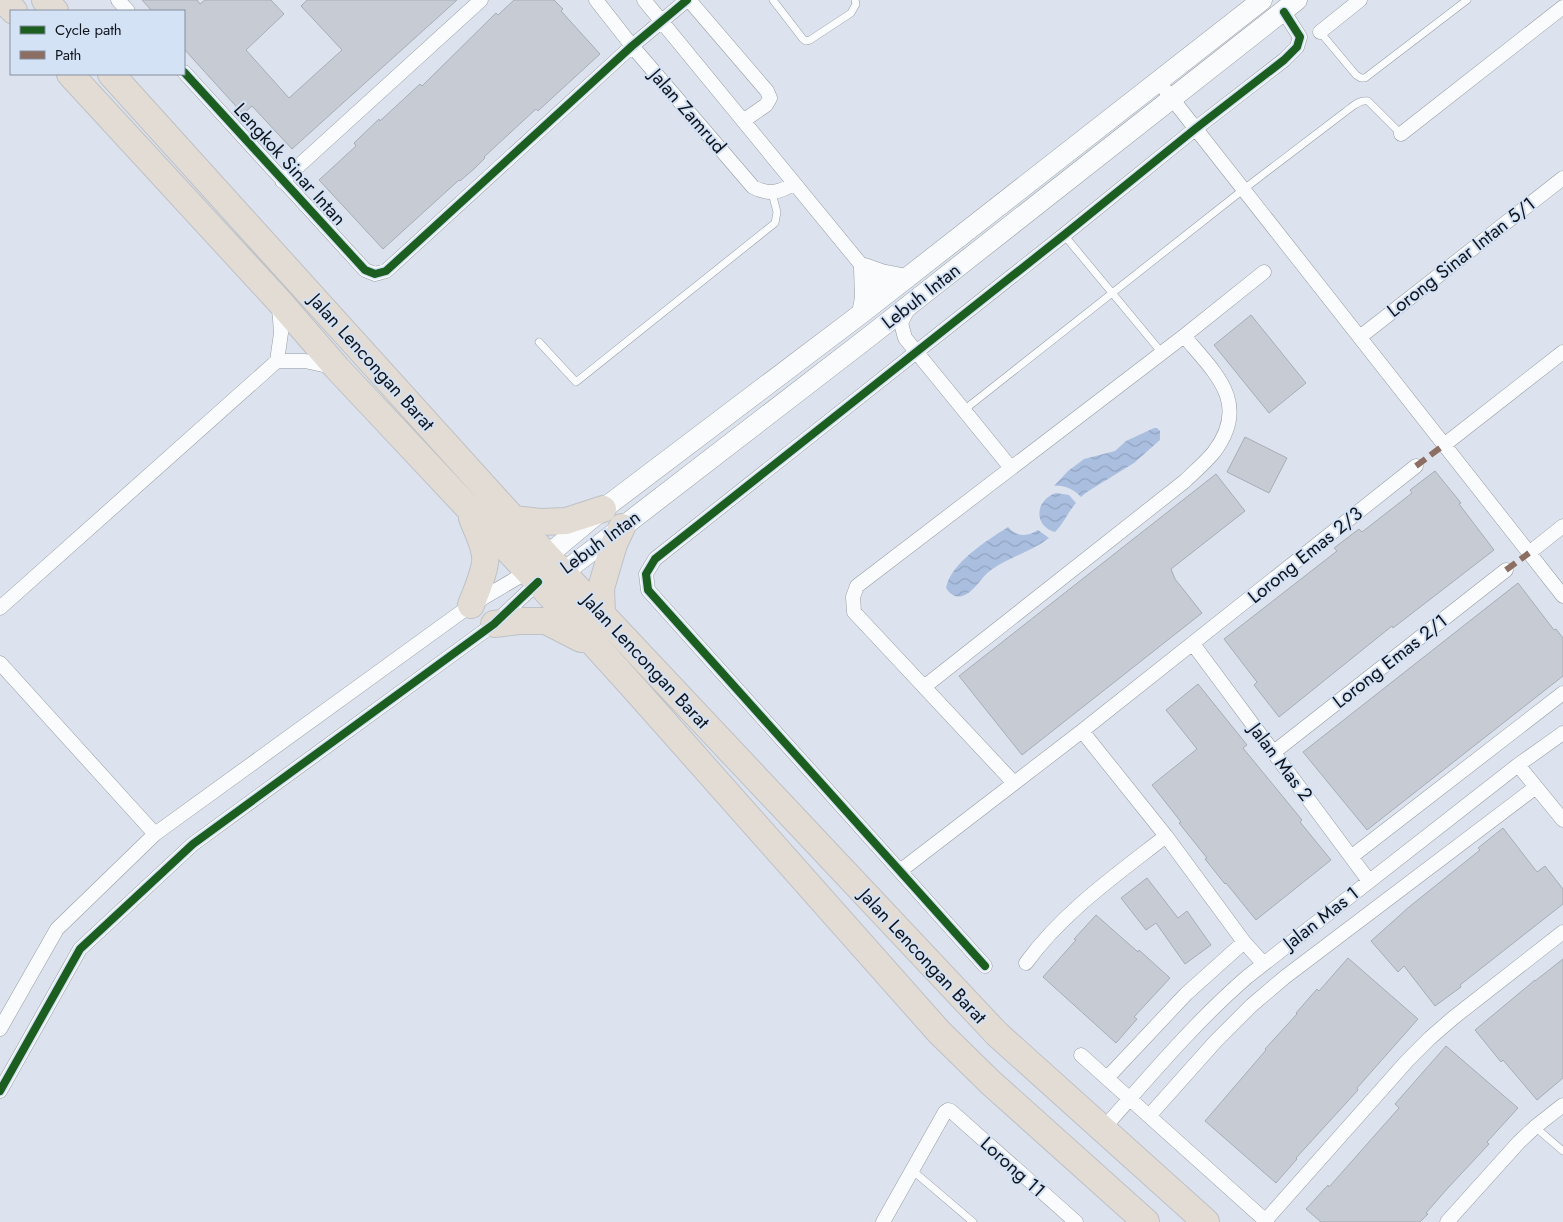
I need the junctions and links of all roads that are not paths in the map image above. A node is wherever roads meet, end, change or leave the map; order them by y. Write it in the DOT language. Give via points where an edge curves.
graph roads {
  1 [pos="3,0"];
  2 [pos="45,0"];
  3 [pos="118,0"];
  4 [pos="481,0"];
  5 [pos="596,0"];
  6 [pos="644,0"];
  7 [pos="688,0"];
  8 [pos="773,0"];
  9 [pos="855,0"];
  10 [pos="1262,0"];
  11 [pos="1360,0"];
  12 [pos="1467,0"];
  13 [pos="1290,6"];
  14 [pos="1563,7"];
  15 [pos="13,10"];
  16 [pos="54,10"];
  17 [pos="127,10"];
  18 [pos="662,21"];
  19 [pos="1320,32"];
  20 [pos="632,46"];
  21 [pos="185,73"];
  22 [pos="71,75"];
  23 [pos="112,75"];
  24 [pos="1159,82"];
  25 [pos="1173,99"];
  26 [pos="743,121"];
  27 [pos="1195,129"];
  28 [pos="1401,134"];
  29 [pos="1563,178"];
  30 [pos="282,180"];
  31 [pos="794,183"];
  32 [pos="1244,189"];
  33 [pos="772,193"];
  34 [pos="1064,234"];
  35 [pos="864,268"];
  36 [pos="1264,272"];
  37 [pos="906,279"];
  38 [pos="1113,292"];
  39 [pos="886,295"];
  40 [pos="279,301"];
  41 [pos="910,304"];
  42 [pos="862,313"];
  43 [pos="870,336"];
  44 [pos="1184,336"];
  45 [pos="1360,337"];
  46 [pos="905,338"];
  47 [pos="539,342"];
  48 [pos="916,352"];
  49 [pos="1563,352"];
  50 [pos="1162,353"];
  51 [pos="278,361"];
  52 [pos="337,368"];
  53 [pos="964,410"];
  54 [pos="1444,445"];
  55 [pos="1416,466"];
  56 [pos="1012,468"];
  57 [pos="468,508"];
  58 [pos="603,509"];
  59 [pos="514,519"];
  60 [pos="1563,526"];
  61 [pos="622,527"];
  62 [pos="1529,553"];
  63 [pos="555,564"];
  64 [pos="1506,570"];
  65 [pos="533,577"];
  66 [pos="1563,596"];
  67 [pos="471,605"];
  68 [pos="0,608"];
  69 [pos="602,614"];
  70 [pos="494,624"];
  71 [pos="1193,644"];
  72 [pos="597,648"];
  73 [pos="0,663"];
  74 [pos="924,686"];
  75 [pos="1563,692"];
  76 [pos="1082,731"];
  77 [pos="1563,732"];
  78 [pos="1274,752"];
  79 [pos="1518,765"];
  80 [pos="1014,783"];
  81 [pos="1536,787"];
  82 [pos="1563,820"];
  83 [pos="155,834"];
  84 [pos="1166,836"];
  85 [pos="1351,857"];
  86 [pos="900,871"];
  87 [pos="1369,881"];
  88 [pos="1563,932"];
  89 [pos="1244,942"];
  90 [pos="1263,963"];
  91 [pos="1026,964"];
  92 [pos="985,966"];
  93 [pos="0,1029"];
  94 [pos="1082,1055"];
  95 [pos="1107,1078"];
  96 [pos="0,1091"];
  97 [pos="1130,1098"];
  98 [pos="1563,1105"];
  99 [pos="1149,1116"];
  100 [pos="1535,1127"];
  101 [pos="1103,1129"];
  102 [pos="1563,1151"];
  103 [pos="912,1170"];
  104 [pos="1266,1221"];
  105 [pos="883,1222"];
  106 [pos="973,1222"];
  107 [pos="1076,1222"];
  108 [pos="1146,1222"];
  109 [pos="1206,1222"];
  110 [pos="1447,1222"];
  1 -- 15 [label="highway"];
  2 -- 16 [label="highway"];
  3 -- 17 [label="street"];
  4 -- 30 [label="street"];
  5 -- 20 [label="street, Jalan Zamrud"];
  6 -- 18 [label="street"];
  7 -- 18 [label="street"];
  7 -- 26 [label="street" via="767,91 770,98 766,105"];
  8 -- 9 [label="lane" via="806,41 851,13"];
  10 -- 24 [label="main road, Lebuh Intan"];
  11 -- 19 [label="street"];
  12 -- 19 [label="lane" via="1365,78 1356,75"];
  13 -- 25 [label="main road, Lebuh Intan"];
  13 -- 27 [label="street" via="1300,37 1297,47"];
  14 -- 28 [label="street"];
  18 -- 20 [label="street"];
  18 -- 26 [label="street"];
  20 -- 30 [label="street, Lengkok Sinar Intan" via="386,271 375,274 365,270"];
  20 -- 33 [label="street, Jalan Zamrud" via="753,187"];
  21 -- 30 [label="street, Lengkok Sinar Intan"];
  22 -- 40 [label="highway, Jalan Lencongan Barat"];
  23 -- 59 [label="highway, Jalan Lencongan Barat"];
  24 -- 25 [label="street"];
  24 -- 37 [label="main road, Lebuh Intan"];
  25 -- 27 [label="street"];
  25 -- 41 [label="main road, Lebuh Intan"];
  26 -- 31 [label="street"];
  27 -- 32 [label="street"];
  27 -- 34 [label="street"];
  28 -- 32 [label="lane" via="1368,101 1361,101"];
  29 -- 45 [label="street, Lorong Sinar Intan 5/1"];
  31 -- 33 [label="street"];
  31 -- 35 [label="street"];
  32 -- 38 [label="lane"];
  32 -- 45 [label="street"];
  33 -- 47 [label="lane" via="777,212 775,223 576,382"];
  34 -- 38 [label="lane"];
  34 -- 48 [label="street"];
  35 -- 37 [label="main road"];
  35 -- 39 [label="street"];
  35 -- 42 [label="main road"];
  36 -- 44 [label="street"];
  37 -- 39 [label="main road, Lebuh Intan"];
  38 -- 50 [label="lane"];
  38 -- 53 [label="lane"];
  39 -- 42 [label="main road, Lebuh Intan"];
  40 -- 51 [label="street" via="281,333"];
  40 -- 52 [label="highway, Jalan Lencongan Barat"];
  41 -- 43 [label="main road, Lebuh Intan"];
  41 -- 46 [label="street" via="901,323"];
  42 -- 58 [label="main road, Lebuh Intan"];
  43 -- 46 [label="street" via="887,334"];
  43 -- 61 [label="main road, Lebuh Intan"];
  44 -- 50 [label="street"];
  44 -- 74 [label="street" via="1220,379 1228,398 1231,410 1227,430 1214,452 1184,481"];
  45 -- 54 [label="street"];
  46 -- 48 [label="street"];
  48 -- 53 [label="street"];
  48 -- 86 [label="street" via="655,559 646,574 648,590"];
  49 -- 54 [label="street"];
  50 -- 56 [label="street"];
  51 -- 52 [label="street" via="305,361"];
  51 -- 68 [label="street"];
  52 -- 57 [label="highway, Jalan Lencongan Barat"];
  53 -- 56 [label="street"];
  54 -- 62 [label="street"];
  55 -- 71 [label="street, Lorong Emas 2/3"];
  56 -- 74 [label="street" via="857,586 853,597 854,612"];
  57 -- 65 [label="highway, Jalan Lencongan Barat"];
  57 -- 67 [label="highway" via="483,546 485,563"];
  58 -- 59 [label="highway" via="561,521"];
  58 -- 63 [label="main road, Lebuh Intan"];
  59 -- 63 [label="highway, Jalan Lencongan Barat"];
  60 -- 62 [label="street"];
  61 -- 63 [label="main road, Lebuh Intan"];
  61 -- 69 [label="highway" via="601,588"];
  62 -- 66 [label="street"];
  63 -- 65 [label="main road, Lebuh Intan"];
  63 -- 69 [label="highway, Jalan Lencongan Barat"];
  64 -- 78 [label="street, Lorong Emas 2/1"];
  65 -- 67 [label="street"];
  65 -- 70 [label="street"];
  65 -- 72 [label="highway, Jalan Lencongan Barat"];
  67 -- 83 [label="street"];
  69 -- 101 [label="highway, Jalan Lencongan Barat" via="997,1034"];
  70 -- 72 [label="highway" via="546,621"];
  70 -- 96 [label="street" via="193,844 80,949"];
  71 -- 76 [label="street, Lorong Emas 2/3"];
  71 -- 78 [label="street, Jalan Mas 2"];
  72 -- 108 [label="highway, Jalan Lencongan Barat" via="939,1032"];
  73 -- 83 [label="street"];
  74 -- 80 [label="street"];
  75 -- 85 [label="street"];
  76 -- 80 [label="street, Lorong Emas 2/3"];
  76 -- 84 [label="street"];
  77 -- 79 [label="street, Jalan Mas 1"];
  78 -- 85 [label="street, Jalan Mas 2"];
  79 -- 81 [label="street"];
  79 -- 87 [label="street, Jalan Mas 1"];
  80 -- 86 [label="street, Lorong Emas 2/3"];
  81 -- 82 [label="street"];
  81 -- 99 [label="street" via="1252,1005"];
  83 -- 93 [label="street" via="57,929"];
  84 -- 89 [label="street"];
  84 -- 91 [label="street" via="1100,887 1052,932"];
  85 -- 87 [label="street, Jalan Mas 2"];
  86 -- 92 [label="street"];
  87 -- 90 [label="street, Jalan Mas 1"];
  88 -- 104 [label="street" via="1430,1038"];
  89 -- 90 [label="street"];
  89 -- 95 [label="street" via="1191,990"];
  90 -- 97 [label="street, Jalan Mas 1" via="1206,1015"];
  94 -- 95 [label="street"];
  95 -- 97 [label="street"];
  97 -- 99 [label="street"];
  97 -- 101 [label="street, Jalan Mas 1"];
  98 -- 100 [label="street"];
  99 -- 104 [label="street"];
  100 -- 102 [label="lane"];
  100 -- 110 [label="street"];
  101 -- 109 [label="highway, Jalan Lencongan Barat"];
  103 -- 105 [label="street"];
  103 -- 106 [label="lane"];
  103 -- 107 [label="street, Lorong 11" via="948,1110"];
}
